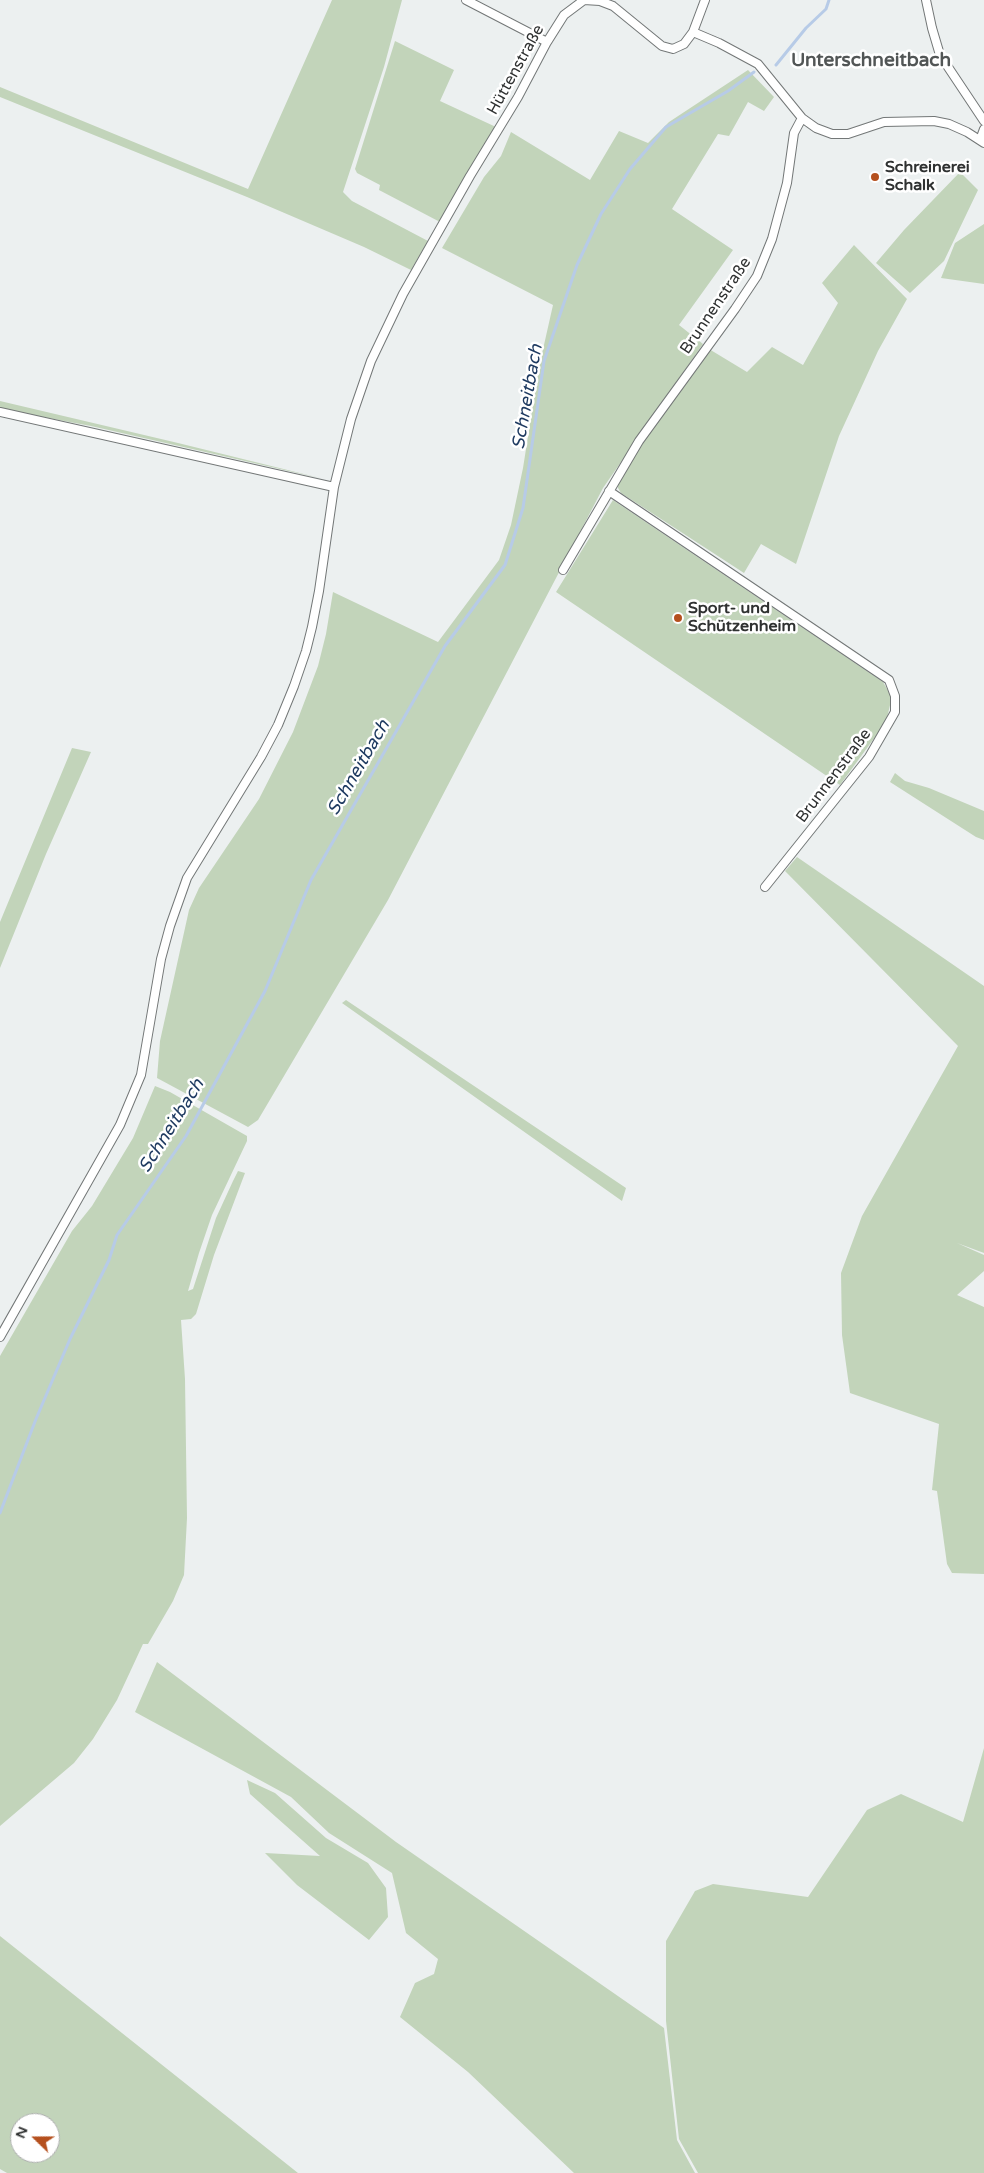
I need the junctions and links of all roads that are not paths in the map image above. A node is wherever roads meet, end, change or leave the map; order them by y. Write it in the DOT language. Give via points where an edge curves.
graph roads {
  1 [pos="466,0"];
  2 [pos="584,0"];
  3 [pos="705,0"];
  4 [pos="926,0"];
  5 [pos="693,32"];
  6 [pos="547,42"];
  7 [pos="802,118"];
  8 [pos="984,121"];
  9 [pos="984,129"];
  10 [pos="982,142"];
  11 [pos="0,412"];
  12 [pos="334,487"];
  13 [pos="608,491"];
  14 [pos="563,570"];
  15 [pos="765,887"];
  16 [pos="0,1337"];
  1 -- 6 [label="street"];
  2 -- 5 [label="street, Hüttenstraße" via="613,6 667,48 678,47"];
  2 -- 6 [label="street, Hüttenstraße" via="564,15"];
  3 -- 5 [label="street"];
  4 -- 8 [label="street" via="940,55"];
  5 -- 7 [label="street" via="758,64"];
  6 -- 12 [label="street, Hüttenstraße" via="385,329 351,419"];
  7 -- 10 [label="street" via="832,134 848,134 884,122 934,121 949,124"];
  7 -- 13 [label="street, Brunnenstraße" via="794,133 787,184 772,239 757,276 639,441"];
  9 -- 10 [label="street"];
  11 -- 12 [label="street"];
  12 -- 16 [label="street, Hüttenstraße" via="319,591 306,651 278,725 187,878 161,959 139,1081 120,1125"];
  13 -- 14 [label="street, Brunnenstraße"];
  13 -- 15 [label="street, Brunnenstraße" via="889,680 895,696 895,712 869,757"];
}
